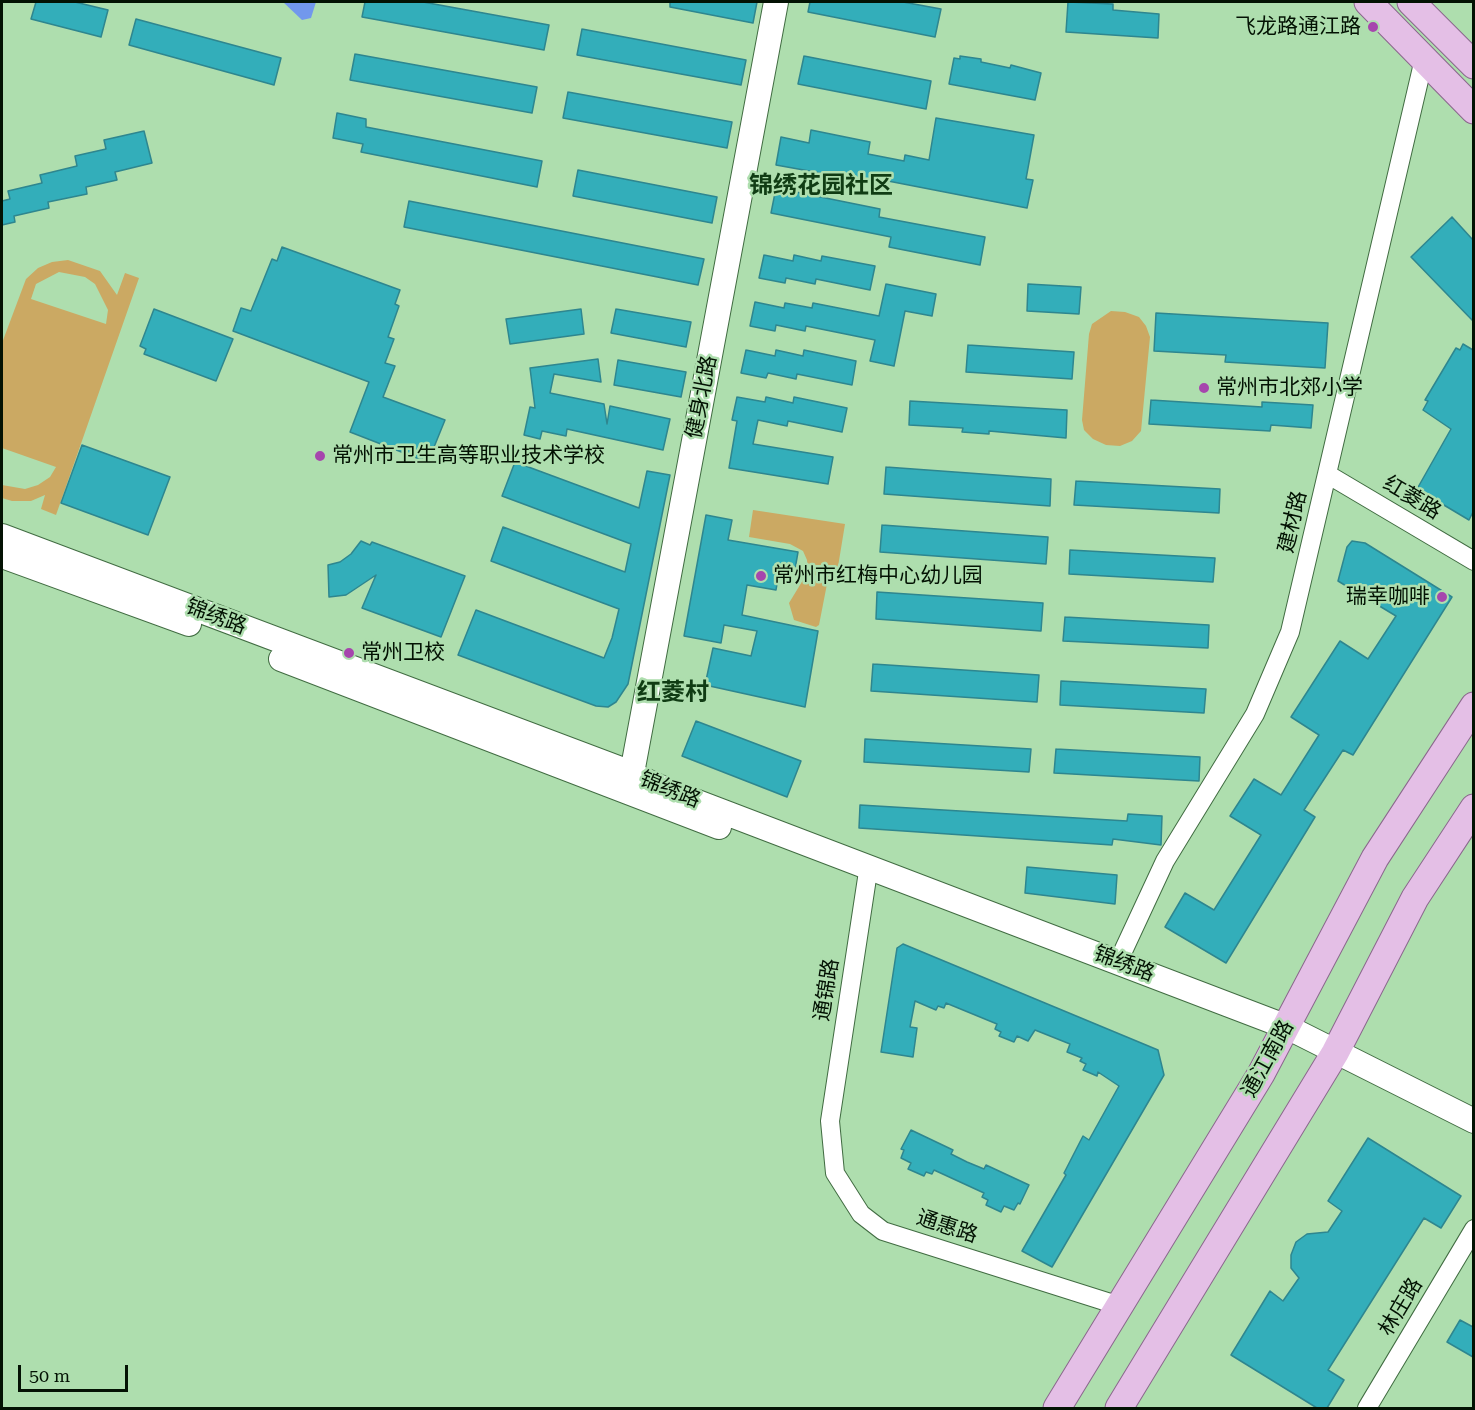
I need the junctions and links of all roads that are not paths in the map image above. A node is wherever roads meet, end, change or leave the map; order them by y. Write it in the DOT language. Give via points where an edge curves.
graph roads {
  1 [pos="776,2"];
  2 [pos="1368,2"];
  3 [pos="1411,2"];
  4 [pos="1424,59"];
  5 [pos="1473,65"];
  6 [pos="1473,110"];
  7 [pos="1327,474"];
  8 [pos="2,536"];
  9 [pos="2,556"];
  10 [pos="1473,561"];
  11 [pos="1473,706"];
  12 [pos="630,783"];
  13 [pos="1473,808"];
  14 [pos="868,872"];
  15 [pos="1118,962"];
  16 [pos="1284,1032"];
  17 [pos="1335,1053"];
  18 [pos="830,1121"];
  19 [pos="1473,1121"];
  20 [pos="1473,1229"];
  21 [pos="1120,1306"];
  22 [pos="1057,1408"];
  23 [pos="1120,1408"];
  24 [pos="1367,1408"];
  1 -- 12 [label="street, 健身北路"];
  2 -- 4 [label="main road"];
  3 -- 5 [label="main road"];
  4 -- 6 [label="main road"];
  4 -- 7 [label="street, 建材路"];
  7 -- 10 [label="street, 红菱路"];
  7 -- 15 [label="street, 建材路" via="1290,632 1255,714 1166,861"];
  8 -- 12 [label="street, 锦绣路"];
  9 -- 12 [label="street, 锦绣路"];
  11 -- 16 [label="main road, 通江南路" via="1376,858"];
  12 -- 14 [label="street, 锦绣路" via="671,792"];
  13 -- 17 [label="main road" via="1414,898"];
  14 -- 15 [label="street, 锦绣路"];
  14 -- 16 [label="street, 锦绣路"];
  14 -- 18 [label="street, 通锦路"];
  15 -- 16 [label="street, 锦绣路"];
  16 -- 17 [label="street, 锦绣路" via="1320,1042"];
  16 -- 21 [label="main road, 通江南路"];
  17 -- 19 [label="street, 锦绣路"];
  17 -- 23 [label="main road"];
  18 -- 21 [label="street, 通惠路" via="835,1173 861,1214 884,1231"];
  20 -- 24 [label="street, 林庄路"];
  21 -- 22 [label="main road, 通江南路"];
}
